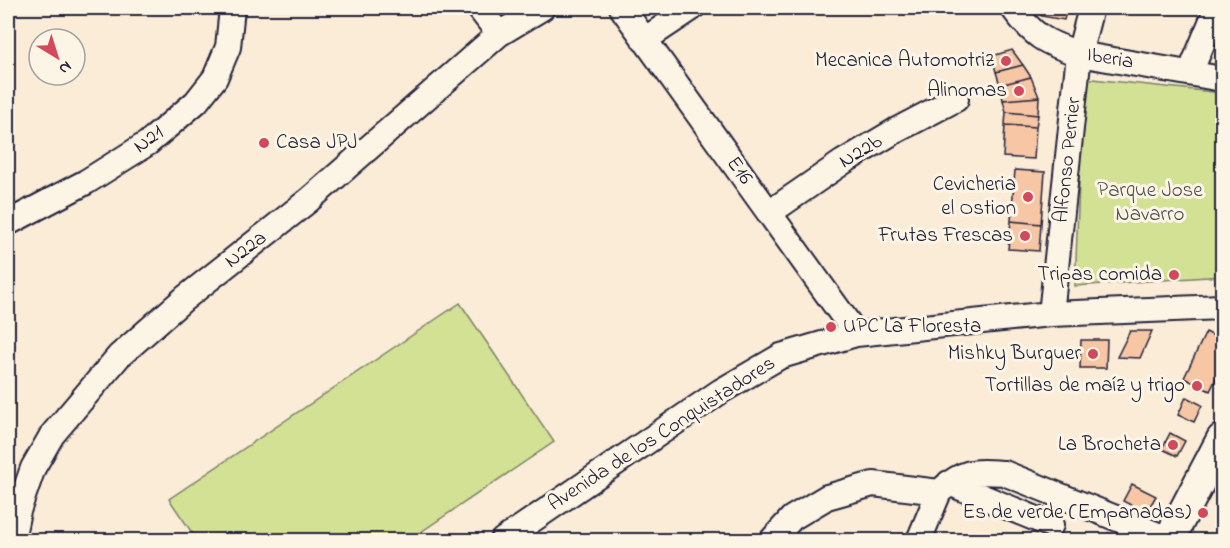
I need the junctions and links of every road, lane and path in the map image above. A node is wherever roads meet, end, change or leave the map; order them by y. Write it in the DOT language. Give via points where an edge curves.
graph roads {
  1 [pos="232,8"];
  2 [pos="479,8"];
  3 [pos="542,8"];
  4 [pos="622,8"];
  5 [pos="692,8"];
  6 [pos="1013,8"];
  7 [pos="1091,8"];
  8 [pos="1217,8"];
  9 [pos="499,34"];
  10 [pos="644,40"];
  11 [pos="1079,54"];
  12 [pos="1190,73"];
  13 [pos="1222,79"];
  14 [pos="956,99"];
  15 [pos="769,213"];
  16 [pos="8,223"];
  17 [pos="1222,307"];
  18 [pos="1051,314"];
  19 [pos="856,334"];
  20 [pos="1222,439"];
  21 [pos="944,487"];
  22 [pos="1050,525"];
  23 [pos="12,540"];
  24 [pos="503,540"];
  25 [pos="772,540"];
  26 [pos="920,540"];
  27 [pos="1169,540"];
  1 -- 16 [label="street, N21" via="228,47 215,78 196,102 148,143 86,182"];
  2 -- 9 [label="street"];
  3 -- 9 [label="street, N22a"];
  4 -- 10 [label="street, E16"];
  5 -- 10 [label="street"];
  6 -- 11 [label="street, Iberia" via="1042,39"];
  7 -- 11 [label="street, Alfonso Perrier"];
  8 -- 12 [label="street"];
  9 -- 23 [label="street, N22a" via="309,200 119,356 52,435 33,468"];
  10 -- 15 [label="street, E16"];
  11 -- 12 [label="street, Iberia"];
  11 -- 18 [label="street, Alfonso Perrier"];
  12 -- 13 [label="street, Iberia"];
  14 -- 15 [label="street, N22b" via="851,157"];
  15 -- 19 [label="street, E16"];
  17 -- 18 [label="street, Avenida de los Conquistadores"];
  18 -- 19 [label="street, Avenida de los Conquistadores"];
  19 -- 24 [label="street, Avenida de los Conquistadores" via="781,356 721,391"];
  20 -- 27 [label="main road"];
  21 -- 22 [label="street"];
  21 -- 25 [label="street" via="873,484 827,497 792,518"];
  21 -- 26 [label="street"];
  21 -- 27 [label="street" via="957,476 982,471 1004,473"];
}
